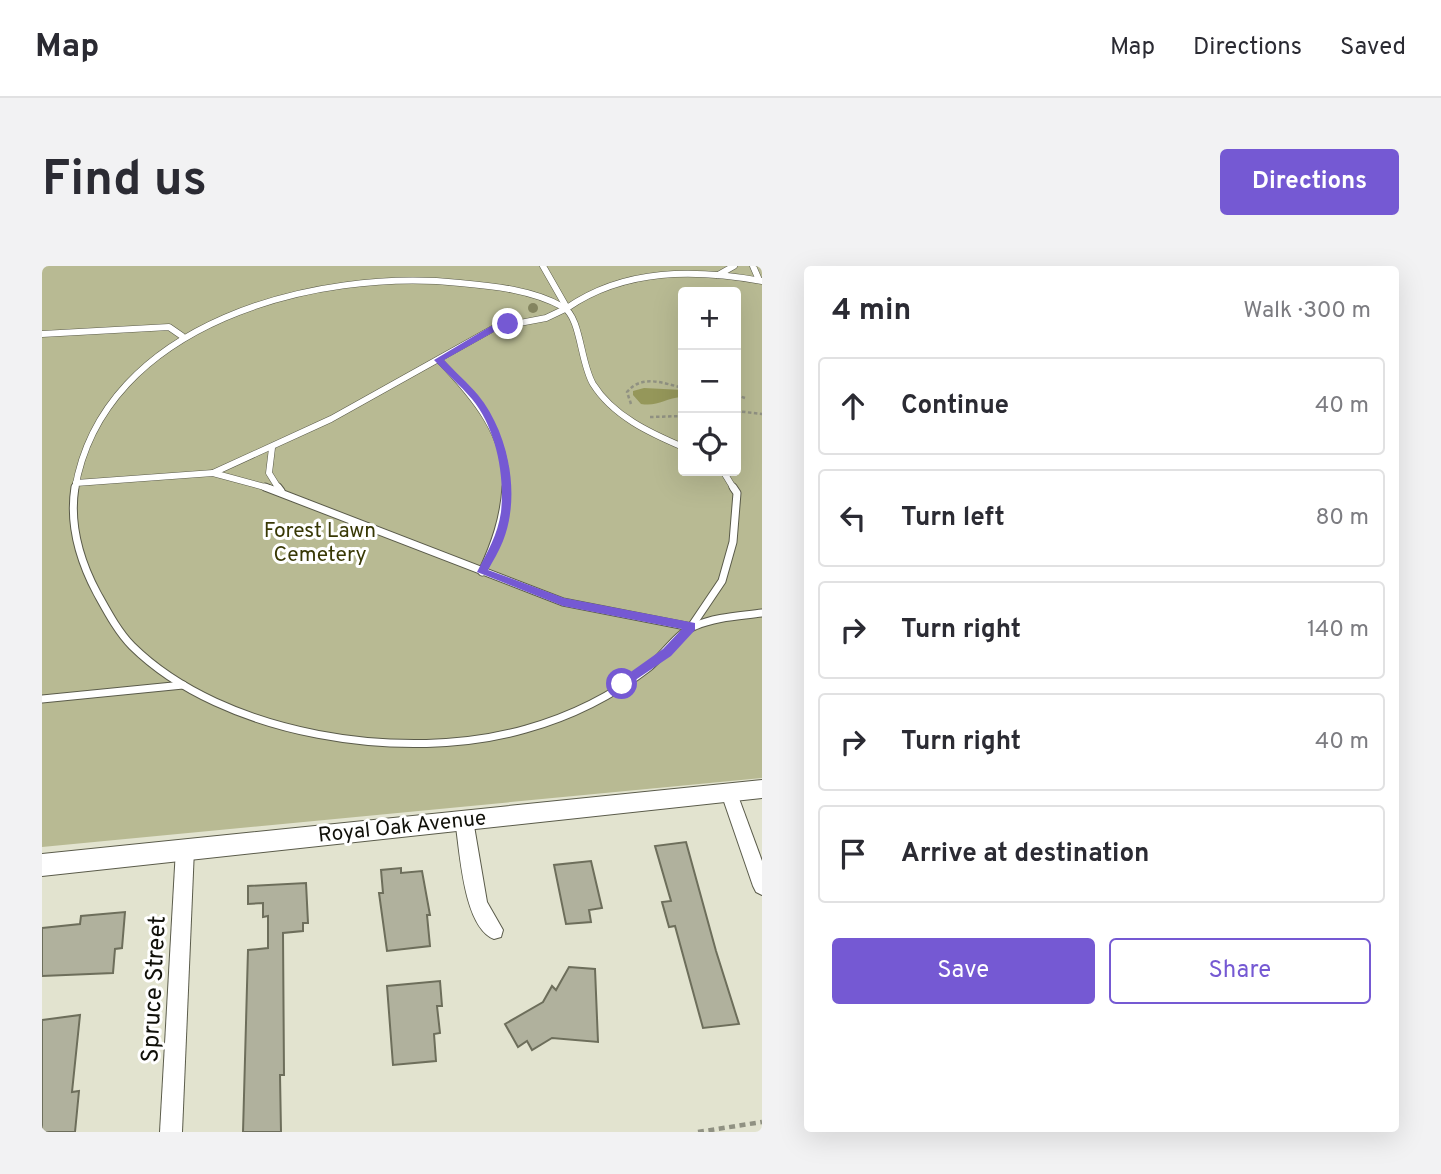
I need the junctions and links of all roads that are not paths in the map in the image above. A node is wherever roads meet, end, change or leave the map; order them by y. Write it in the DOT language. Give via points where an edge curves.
graph roads {
  1 [pos="543,266"];
  2 [pos="734,266"];
  3 [pos="753,266"];
  4 [pos="717,275"];
  5 [pos="761,280"];
  6 [pos="567,308"];
  7 [pos="42,334"];
  8 [pos="182,336"];
  9 [pos="439,360"];
  10 [pos="678,444"];
  11 [pos="272,448"];
  12 [pos="213,472"];
  13 [pos="726,476"];
  14 [pos="76,483"];
  15 [pos="281,491"];
  16 [pos="482,572"];
  17 [pos="762,613"];
  18 [pos="691,626"];
  19 [pos="183,685"];
  20 [pos="42,699"];
  21 [pos="762,789"];
  22 [pos="729,793"];
  23 [pos="464,820"];
  24 [pos="185,849"];
  25 [pos="42,865"];
  26 [pos="762,886"];
  27 [pos="494,930"];
  28 [pos="171,1132"];
  1 -- 6 [label="lane"];
  2 -- 4 [label="lane"];
  3 -- 5 [label="lane"];
  4 -- 5 [label="lane"];
  4 -- 6 [label="lane" via="627,280 594,290"];
  6 -- 8 [label="lane" via="457,280 386,278 303,290 258,303"];
  6 -- 9 [label="lane" via="546,318 494,328"];
  6 -- 10 [label="lane" via="579,329 580,349 598,393 628,419"];
  7 -- 8 [label="lane" via="169,327"];
  8 -- 14 [label="lane" via="123,388 101,418 85,449"];
  9 -- 11 [label="lane"];
  9 -- 16 [label="lane" via="488,416 504,459 506,512 499,540"];
  11 -- 12 [label="lane"];
  11 -- 15 [label="lane" via="268,473"];
  12 -- 14 [label="lane"];
  12 -- 15 [label="lane"];
  13 -- 18 [label="lane" via="737,493 733,542 722,581"];
  14 -- 19 [label="lane" via="73,508 86,573 133,647"];
  15 -- 16 [label="lane"];
  16 -- 18 [label="lane" via="563,602"];
  17 -- 18 [label="lane"];
  18 -- 19 [label="lane" via="667,653 575,712 475,740 370,741 324,736 278,727"];
  19 -- 20 [label="lane"];
  21 -- 22 [label="street, Royal Oak Avenue"];
  22 -- 23 [label="street, Royal Oak Avenue"];
  22 -- 26 [label="street"];
  23 -- 24 [label="street, Royal Oak Avenue"];
  23 -- 27 [label="street" via="478,905"];
  24 -- 25 [label="street, Royal Oak Avenue"];
  24 -- 28 [label="street, Spruce Street"];
}
